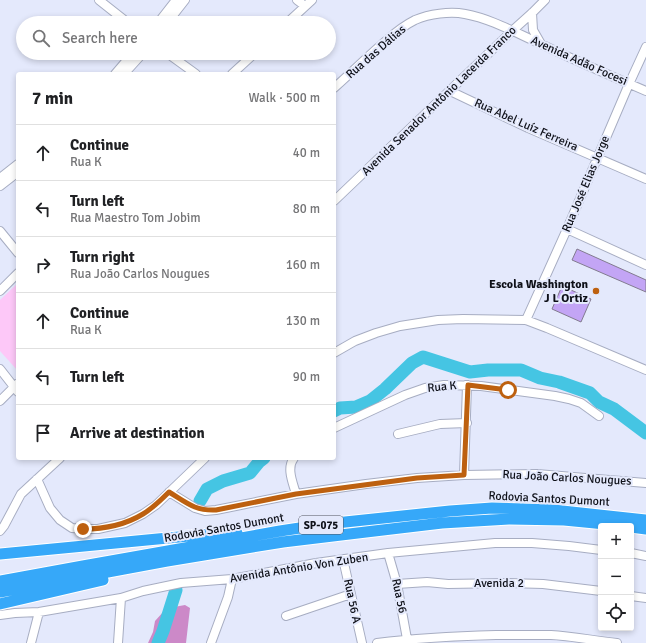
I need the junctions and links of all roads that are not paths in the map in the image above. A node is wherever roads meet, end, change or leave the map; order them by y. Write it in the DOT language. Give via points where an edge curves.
graph roads {
  1 [pos="98,0"];
  2 [pos="176,0"];
  3 [pos="185,0"];
  4 [pos="297,0"];
  5 [pos="312,0"];
  6 [pos="544,0"];
  7 [pos="305,6"];
  8 [pos="532,13"];
  9 [pos="119,16"];
  10 [pos="163,16"];
  11 [pos="172,16"];
  12 [pos="294,16"];
  13 [pos="512,31"];
  14 [pos="541,44"];
  15 [pos="646,47"];
  16 [pos="127,60"];
  17 [pos="137,60"];
  18 [pos="177,60"];
  19 [pos="247,60"];
  20 [pos="117,72"];
  21 [pos="126,72"];
  22 [pos="193,72"];
  23 [pos="234,72"];
  24 [pos="629,84"];
  25 [pos="336,86"];
  26 [pos="450,90"];
  27 [pos="646,91"];
  28 [pos="598,158"];
  29 [pos="16,166"];
  30 [pos="16,174"];
  31 [pos="0,178"];
  32 [pos="646,179"];
  33 [pos="0,186"];
  34 [pos="336,197"];
  35 [pos="567,229"];
  36 [pos="0,230"];
  37 [pos="16,250"];
  38 [pos="646,266"];
  39 [pos="16,275"];
  40 [pos="0,291"];
  41 [pos="526,320"];
  42 [pos="336,352"];
  43 [pos="0,369"];
  44 [pos="646,370"];
  45 [pos="468,385"];
  46 [pos="16,386"];
  47 [pos="16,388"];
  48 [pos="0,400"];
  49 [pos="600,416"];
  50 [pos="467,423"];
  51 [pos="336,427"];
  52 [pos="398,434"];
  53 [pos="58,460"];
  54 [pos="203,460"];
  55 [pos="293,460"];
  56 [pos="464,475"];
  57 [pos="37,479"];
  58 [pos="646,483"];
  59 [pos="169,492"];
  60 [pos="296,494"];
  61 [pos="646,520"];
  62 [pos="598,523"];
  63 [pos="634,527"];
  64 [pos="646,529"];
  65 [pos="0,531"];
  66 [pos="280,531"];
  67 [pos="598,550"];
  68 [pos="388,553"];
  69 [pos="0,554"];
  70 [pos="634,554"];
  71 [pos="646,556"];
  72 [pos="343,559"];
  73 [pos="167,561"];
  74 [pos="232,580"];
  75 [pos="0,582"];
  76 [pos="397,584"];
  77 [pos="598,591"];
  78 [pos="0,592"];
  79 [pos="351,594"];
  80 [pos="634,596"];
  81 [pos="121,598"];
  82 [pos="646,598"];
  83 [pos="0,604"];
  84 [pos="39,612"];
  85 [pos="0,615"];
  86 [pos="286,616"];
  87 [pos="407,639"];
  88 [pos="550,639"];
  89 [pos="595,642"];
  90 [pos="32,643"];
  91 [pos="118,643"];
  92 [pos="211,643"];
  93 [pos="362,643"];
  94 [pos="377,643"];
  95 [pos="617,643"];
  1 -- 9 [label="street"];
  2 -- 10 [label="street"];
  3 -- 11 [label="street"];
  4 -- 7 [label="street"];
  5 -- 7 [label="street"];
  6 -- 8 [label="street, Avenida Senador Antônio Lacerda Franco"];
  7 -- 12 [label="street"];
  8 -- 13 [label="street, Avenida Senador Antônio Lacerda Franco"];
  8 -- 14 [label="street" via="533,30"];
  13 -- 14 [label="street, Avenida Adão Focesi"];
  13 -- 25 [label="street, Rua das Dálias" via="465,14 452,13 414,20 398,30"];
  13 -- 26 [label="street, Avenida Senador Antônio Lacerda Franco"];
  14 -- 24 [label="street, Avenida Adão Focesi"];
  15 -- 24 [label="street, Rua José Elias Jorge"];
  16 -- 20 [label="street"];
  17 -- 21 [label="street"];
  18 -- 22 [label="street"];
  19 -- 23 [label="street"];
  24 -- 27 [label="street, Avenida Adão Focesi"];
  24 -- 28 [label="street, Rua José Elias Jorge"];
  26 -- 28 [label="street, Rua Abel Luíz Ferreira"];
  26 -- 34 [label="street, Avenida Senador Antônio Lacerda Franco"];
  28 -- 32 [label="street, Rua Abel Luíz Ferreira"];
  28 -- 35 [label="street, Rua José Elias Jorge"];
  29 -- 31 [label="street"];
  30 -- 33 [label="street"];
  35 -- 38 [label="street"];
  35 -- 41 [label="street, Rua José Elias Jorge"];
  36 -- 37 [label="street"];
  39 -- 40 [label="street"];
  41 -- 42 [label="street" via="438,320 400,326 376,333"];
  41 -- 44 [label="street"];
  43 -- 46 [label="street"];
  45 -- 49 [label="street, Rua K" via="569,399 581,403"];
  45 -- 50 [label="street"];
  45 -- 51 [label="street, Rua K" via="425,388"];
  47 -- 48 [label="street"];
  50 -- 52 [label="street" via="440,424"];
  50 -- 56 [label="street"];
  53 -- 57 [label="street"];
  54 -- 59 [label="street"];
  55 -- 60 [label="street" via="290,471"];
  56 -- 58 [label="street, Rua João Carlos Nougues" via="537,474"];
  56 -- 60 [label="street, Rua João Carlos Nougues" via="410,479"];
  57 -- 59 [label="street" via="50,508 60,520 72,528 98,529 125,523 156,505"];
  57 -- 65 [label="street" via="21,494"];
  59 -- 60 [label="street" via="195,508 205,511"];
  61 -- 66 [label="highway, Rodovia Santos Dumont / SP-075" via="553,510 492,508"];
  62 -- 73 [label="highway, Rodovia Santos Dumont / SP-075" via="510,519 442,523 283,542"];
  63 -- 64 [label="highway"];
  66 -- 69 [label="highway" via="210,534"];
  66 -- 75 [label="highway, Rodovia Santos Dumont / SP-075"];
  67 -- 68 [label="street, Avenida Antônio Von Zuben" via="532,543 495,543"];
  68 -- 72 [label="street, Avenida Antônio Von Zuben"];
  68 -- 76 [label="street, Rua 56"];
  70 -- 71 [label="street"];
  72 -- 74 [label="street, Avenida Antônio Von Zuben"];
  72 -- 79 [label="street, Rua 56 A"];
  73 -- 78 [label="highway, Rodovia Santos Dumont / SP-075"];
  73 -- 83 [label="highway" via="118,577"];
  74 -- 81 [label="street, Avenida Antônio Von Zuben" via="181,583"];
  74 -- 92 [label="street"];
  76 -- 77 [label="street, Avenida 2" via="514,583"];
  76 -- 87 [label="street, Rua 56"];
  79 -- 86 [label="street"];
  79 -- 93 [label="street, Rua 56 A"];
  80 -- 82 [label="street"];
  81 -- 84 [label="street, Avenida Antônio Von Zuben"];
  81 -- 91 [label="street"];
  84 -- 85 [label="street, Avenida Antônio Von Zuben"];
  84 -- 90 [label="street"];
  87 -- 88 [label="street" via="464,636"];
  87 -- 94 [label="street"];
  88 -- 89 [label="street" via="570,637"];
  89 -- 95 [label="street"];
}
